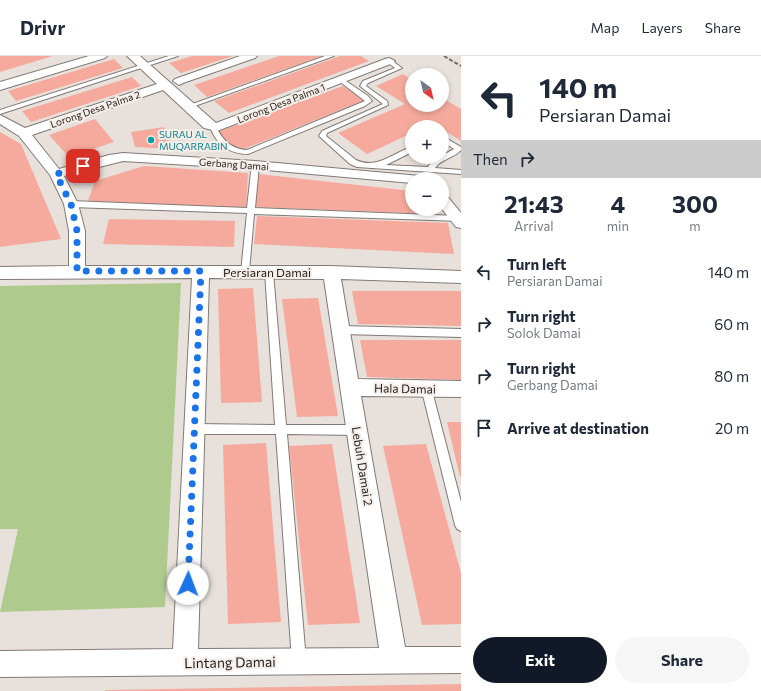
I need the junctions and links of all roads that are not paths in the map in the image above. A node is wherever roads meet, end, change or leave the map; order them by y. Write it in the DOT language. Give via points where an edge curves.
graph roads {
  1 [pos="101,56"];
  2 [pos="133,56"];
  3 [pos="175,56"];
  4 [pos="251,56"];
  5 [pos="331,56"];
  6 [pos="385,59"];
  7 [pos="144,66"];
  8 [pos="341,80"];
  9 [pos="179,81"];
  10 [pos="166,85"];
  11 [pos="0,86"];
  12 [pos="190,106"];
  13 [pos="0,112"];
  14 [pos="0,119"];
  15 [pos="217,126"];
  16 [pos="24,132"];
  17 [pos="449,143"];
  18 [pos="405,152"];
  19 [pos="449,156"];
  20 [pos="433,164"];
  21 [pos="255,166"];
  22 [pos="377,166"];
  23 [pos="430,170"];
  24 [pos="461,172"];
  25 [pos="56,174"];
  26 [pos="405,178"];
  27 [pos="71,204"];
  28 [pos="449,208"];
  29 [pos="250,212"];
  30 [pos="459,221"];
  31 [pos="77,271"];
  32 [pos="201,271"];
  33 [pos="245,272"];
  34 [pos="269,272"];
  35 [pos="331,272"];
  36 [pos="0,273"];
  37 [pos="461,277"];
  38 [pos="341,330"];
  39 [pos="461,333"];
  40 [pos="350,387"];
  41 [pos="426,387"];
  42 [pos="461,389"];
  43 [pos="194,429"];
  44 [pos="281,429"];
  45 [pos="357,430"];
  46 [pos="461,525"];
  47 [pos="394,660"];
  48 [pos="461,660"];
  49 [pos="299,661"];
  50 [pos="185,662"];
  51 [pos="0,664"];
  1 -- 11 [label="street"];
  2 -- 7 [label="street"];
  3 -- 7 [label="lane"];
  4 -- 9 [label="street"];
  5 -- 12 [label="lane"];
  6 -- 8 [label="street, Lorong Desa Palma 1"];
  6 -- 22 [label="lane" via="399,68 365,82 362,86 386,104 322,134 355,163"];
  7 -- 10 [label="street"];
  7 -- 13 [label="lane"];
  8 -- 15 [label="street, Lorong Desa Palma 1"];
  8 -- 15 [label="lane" via="369,101 248,152 235,152 231,149 214,133"];
  10 -- 12 [label="street"];
  10 -- 16 [label="street, Lorong Desa Palma 2"];
  12 -- 15 [label="street"];
  14 -- 16 [label="street"];
  16 -- 25 [label="street"];
  17 -- 19 [label="lane" via="458,149"];
  18 -- 22 [label="lane"];
  20 -- 23 [label="lane"];
  21 -- 25 [label="street, Gerbang Damai" via="123,157"];
  21 -- 26 [label="street, Gerbang Damai"];
  21 -- 29 [label="lane"];
  22 -- 23 [label="lane"];
  23 -- 24 [label="lane"];
  25 -- 27 [label="street"];
  27 -- 29 [label="lane"];
  27 -- 31 [label="street" via="77,231"];
  28 -- 30 [label="street"];
  29 -- 30 [label="lane"];
  29 -- 33 [label="lane"];
  31 -- 32 [label="street, Persiaran Damai"];
  31 -- 36 [label="street, Persiaran Damai"];
  32 -- 33 [label="street, Persiaran Damai"];
  32 -- 43 [label="street"];
  33 -- 34 [label="street, Persiaran Damai"];
  34 -- 35 [label="street, Persiaran Damai"];
  34 -- 44 [label="lane"];
  35 -- 37 [label="street, Persiaran Damai"];
  35 -- 38 [label="street, Lebuh Damai 2"];
  38 -- 39 [label="lane"];
  38 -- 40 [label="street, Lebuh Damai 2"];
  40 -- 41 [label="street, Hala Damai"];
  40 -- 45 [label="street, Lebuh Damai 2"];
  41 -- 42 [label="street, Hala Damai"];
  41 -- 46 [label="lane"];
  43 -- 44 [label="lane"];
  43 -- 50 [label="street"];
  44 -- 45 [label="lane"];
  44 -- 49 [label="lane"];
  45 -- 47 [label="street, Lebuh Damai 2"];
  47 -- 48 [label="street, Lintang Damai"];
  47 -- 49 [label="street, Lintang Damai"];
  49 -- 50 [label="street, Lintang Damai"];
  50 -- 51 [label="street, Lintang Damai"];
}
